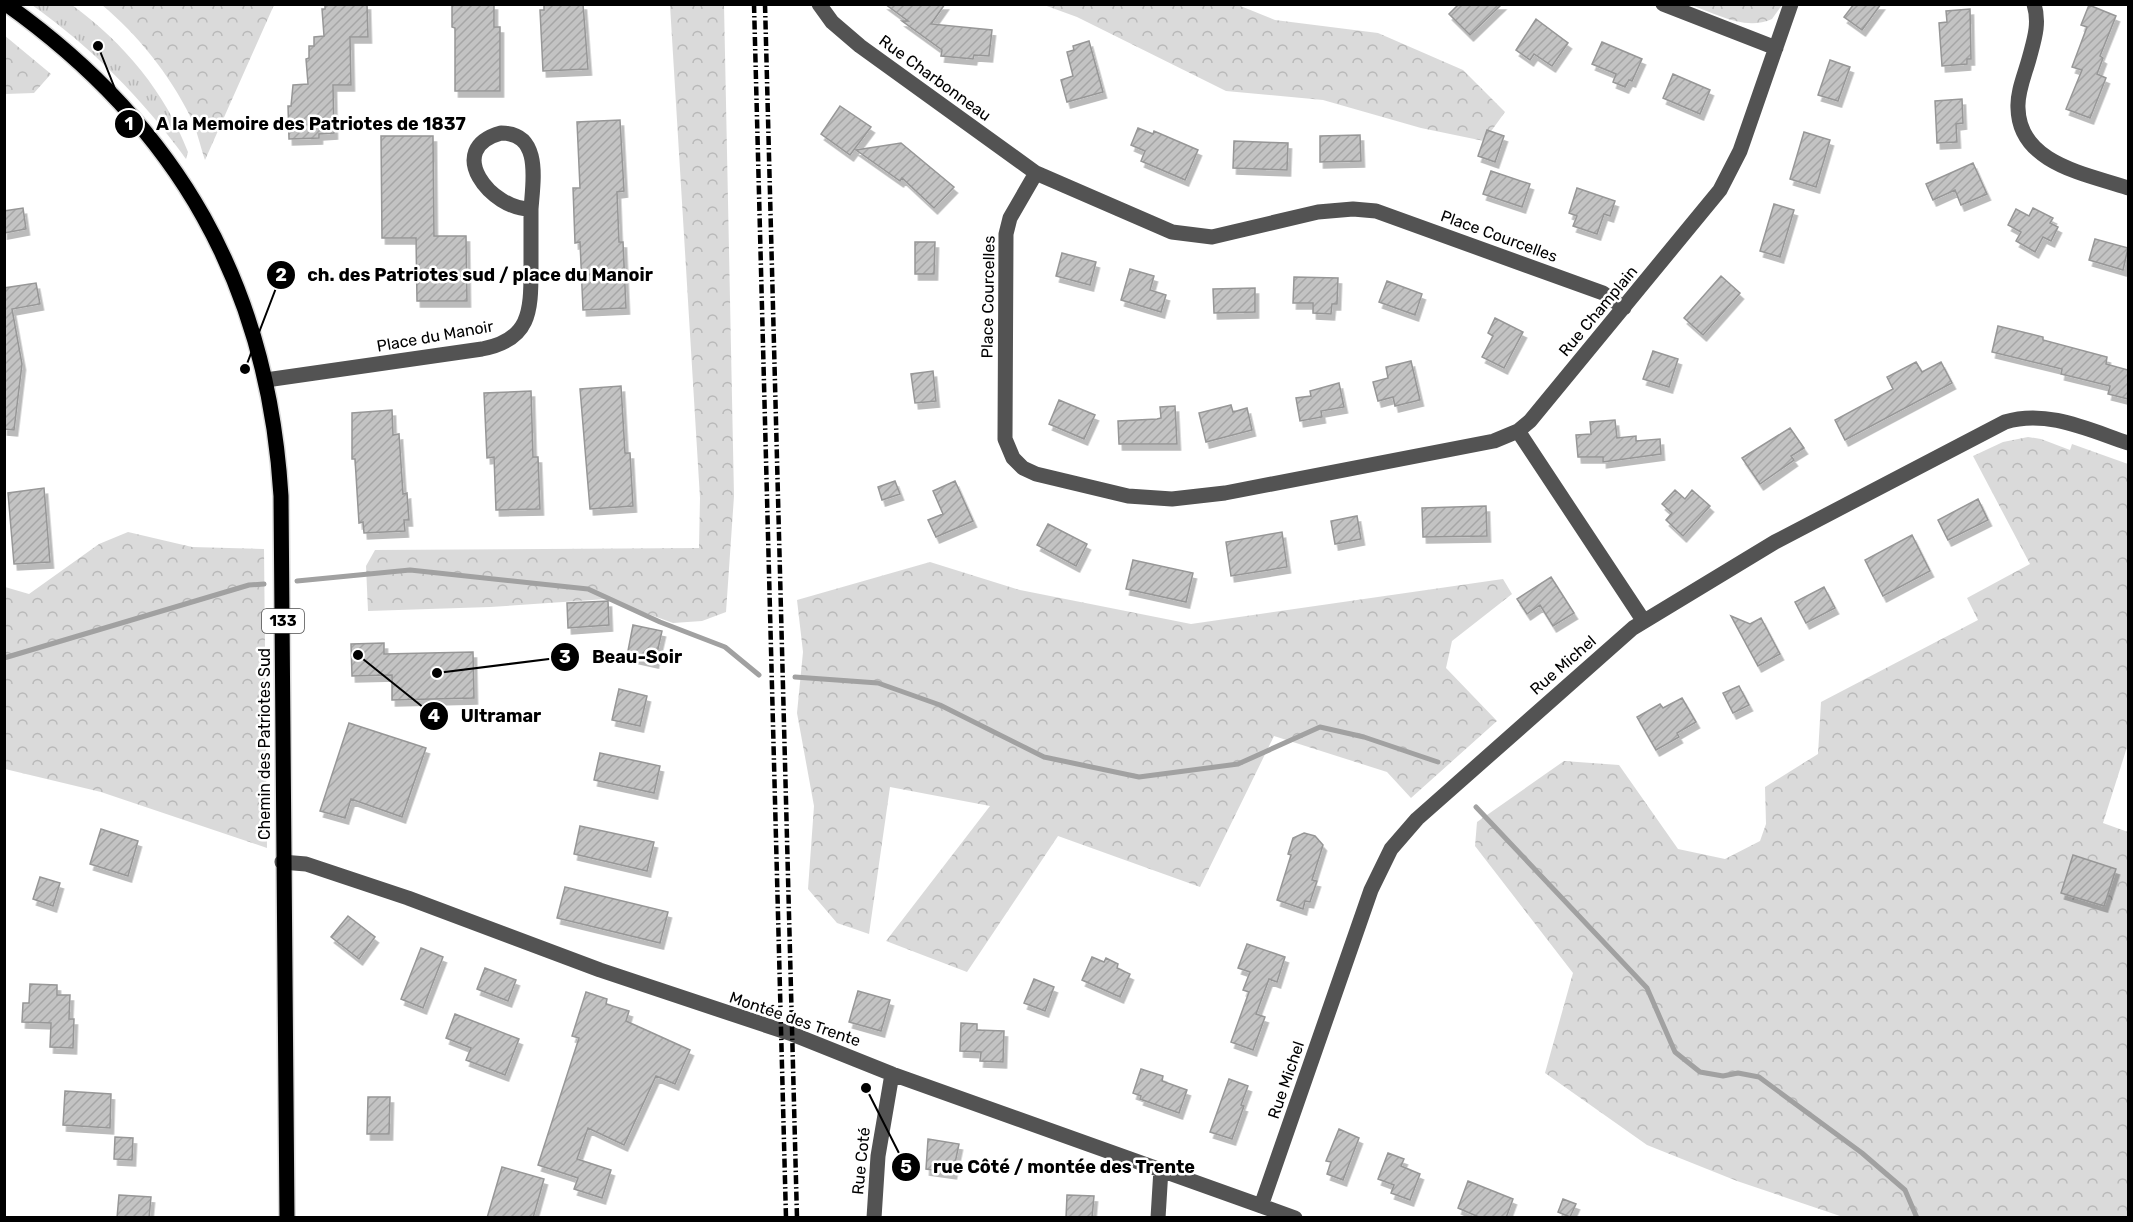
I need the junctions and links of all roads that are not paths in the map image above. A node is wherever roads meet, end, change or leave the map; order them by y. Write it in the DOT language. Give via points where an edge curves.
graph roads {
  1 [pos="6,4"];
  2 [pos="819,4"];
  3 [pos="1663,4"];
  4 [pos="1791,4"];
  5 [pos="2034,4"];
  6 [pos="1776,48"];
  7 [pos="1036,173"];
  8 [pos="2128,188"];
  9 [pos="531,209"];
  10 [pos="1624,308"];
  11 [pos="266,381"];
  12 [pos="1518,431"];
  13 [pos="2128,443"];
  14 [pos="1643,620"];
  15 [pos="282,862"];
  16 [pos="892,1074"];
  17 [pos="1161,1169"];
  18 [pos="1261,1206"];
  19 [pos="286,1218"];
  20 [pos="874,1218"];
  21 [pos="1158,1218"];
  22 [pos="1295,1218"];
  1 -- 11 [label="main road, Chemin des Patriotes Sud / 133" via="63,47 107,88 175,170 234,278"];
  2 -- 7 [label="street, Rue Charbonneau" via="832,22 860,46"];
  3 -- 6 [label="street"];
  4 -- 6 [label="street, Rue Champlain"];
  5 -- 8 [label="street" via="2037,27 2018,100 2023,132 2031,145 2050,160"];
  6 -- 10 [label="street, Rue Champlain" via="1746,136 1727,177 1702,214"];
  7 -- 10 [label="street, Place Courcelles" via="1163,228 1192,236 1222,236 1330,210 1376,211 1603,293"];
  7 -- 12 [label="street, Place Courcelles" via="1010,218 1006,234 1005,438 1013,458 1029,471 1128,496 1187,499 1494,441"];
  9 -- 9 [label="street, Place du Manoir" via="530,148 511,133 492,136 474,156 476,174 509,205"];
  9 -- 11 [label="street, Place du Manoir" via="530,313 508,341 482,349"];
  10 -- 12 [label="street, Rue Champlain"];
  11 -- 15 [label="main road, Chemin des Patriotes Sud / 133" via="281,496"];
  12 -- 14 [label="street"];
  13 -- 14 [label="street, Rue Michel" via="2046,418 2030,416 2005,422 1775,542"];
  14 -- 18 [label="street, Rue Michel" via="1417,819 1391,849 1371,890"];
  15 -- 16 [label="street, Montée des Trente" via="306,864 350,878"];
  15 -- 19 [label="main road, Chemin des Patriotes Sud / 133"];
  16 -- 17 [label="street, Montée des Trente"];
  16 -- 20 [label="street, Rue Coté" via="878,1156"];
  17 -- 18 [label="street, Montée des Trente"];
  17 -- 21 [label="street"];
  18 -- 22 [label="street, Montée des Trente"];
}
